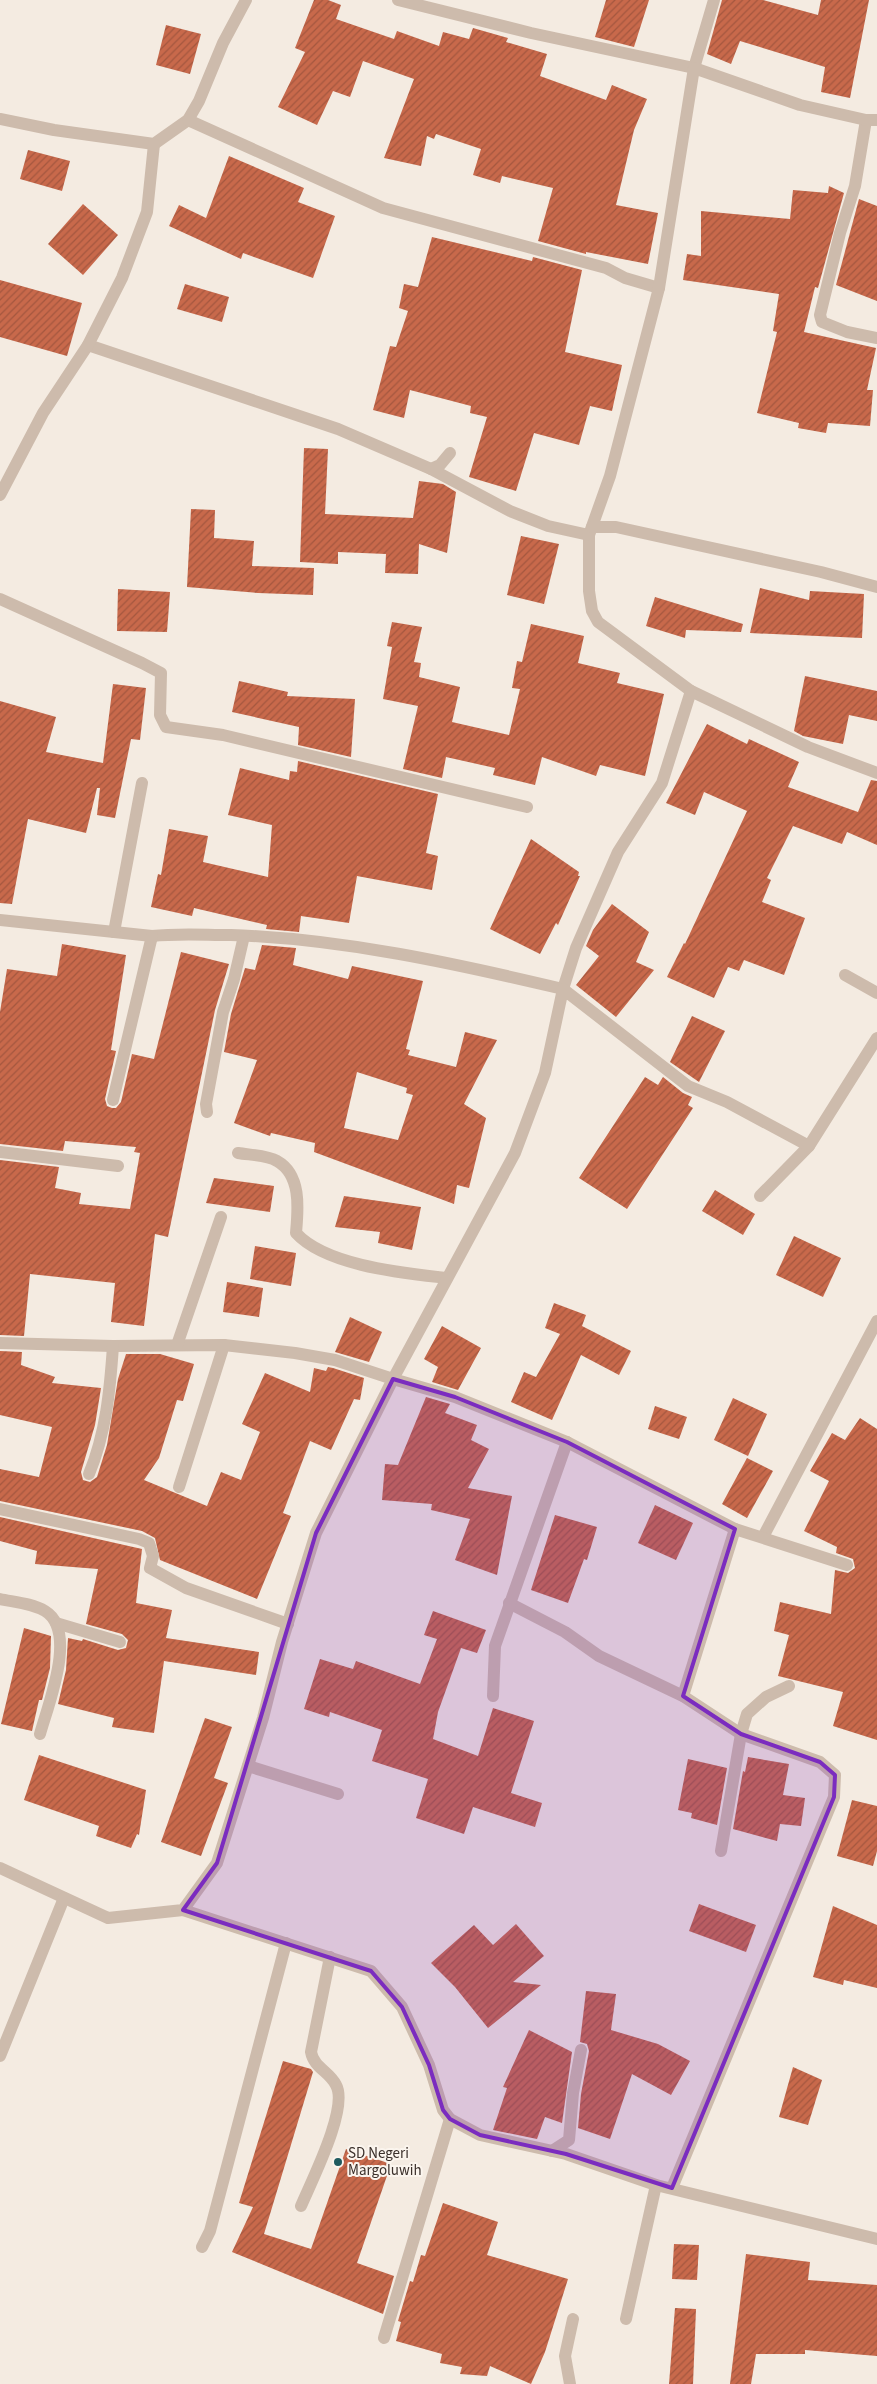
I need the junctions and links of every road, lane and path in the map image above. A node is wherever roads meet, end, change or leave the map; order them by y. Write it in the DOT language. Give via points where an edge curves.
graph roads {
  1 [pos="246,0"];
  2 [pos="398,0"];
  3 [pos="714,0"];
  4 [pos="694,68"];
  5 [pos="0,119"];
  6 [pos="188,120"];
  7 [pos="872,120"];
  8 [pos="154,144"];
  9 [pos="660,288"];
  10 [pos="877,338"];
  11 [pos="88,345"];
  12 [pos="450,453"];
  13 [pos="431,470"];
  14 [pos="0,495"];
  15 [pos="590,531"];
  16 [pos="877,587"];
  17 [pos="0,599"];
  18 [pos="691,691"];
  19 [pos="877,773"];
  20 [pos="142,783"];
  21 [pos="527,807"];
  22 [pos="0,920"];
  23 [pos="114,932"];
  24 [pos="152,936"];
  25 [pos="244,936"];
  26 [pos="845,975"];
  27 [pos="562,989"];
  28 [pos="877,994"];
  29 [pos="877,1038"];
  30 [pos="113,1100"];
  31 [pos="207,1112"];
  32 [pos="809,1146"];
  33 [pos="0,1152"];
  34 [pos="238,1153"];
  35 [pos="118,1166"];
  36 [pos="760,1196"];
  37 [pos="221,1217"];
  38 [pos="447,1278"];
  39 [pos="877,1321"];
  40 [pos="0,1342"];
  41 [pos="177,1345"];
  42 [pos="224,1345"];
  43 [pos="113,1346"];
  44 [pos="393,1379"];
  45 [pos="567,1442"];
  46 [pos="90,1474"];
  47 [pos="179,1487"];
  48 [pos="0,1509"];
  49 [pos="735,1530"];
  50 [pos="763,1537"];
  51 [pos="847,1565"];
  52 [pos="0,1599"];
  53 [pos="509,1603"];
  54 [pos="56,1623"];
  55 [pos="288,1624"];
  56 [pos="120,1642"];
  57 [pos="789,1686"];
  58 [pos="493,1696"];
  59 [pos="683,1696"];
  60 [pos="40,1734"];
  61 [pos="741,1734"];
  62 [pos="248,1766"];
  63 [pos="338,1794"];
  64 [pos="721,1851"];
  65 [pos="0,1868"];
  66 [pos="64,1898"];
  67 [pos="183,1910"];
  68 [pos="286,1942"];
  69 [pos="330,1957"];
  70 [pos="581,2050"];
  71 [pos="0,2056"];
  72 [pos="450,2119"];
  73 [pos="552,2151"];
  74 [pos="656,2185"];
  75 [pos="672,2188"];
  76 [pos="301,2206"];
  77 [pos="877,2238"];
  78 [pos="202,2247"];
  79 [pos="573,2319"];
  80 [pos="626,2319"];
  81 [pos="384,2338"];
  82 [pos="570,2384"];
  1 -- 6 [label="street"];
  2 -- 4 [label="street"];
  3 -- 4 [label="street"];
  4 -- 7 [label="street" via="800,104"];
  4 -- 9 [label="street"];
  5 -- 8 [label="street"];
  6 -- 8 [label="street"];
  6 -- 9 [label="street" via="383,208 606,268 625,278"];
  7 -- 10 [label="street" via="820,315 822,322 833,328"];
  8 -- 11 [label="street" via="147,212 122,278"];
  9 -- 15 [label="street" via="610,476"];
  11 -- 13 [label="street" via="338,430"];
  11 -- 14 [label="street" via="42,413"];
  12 -- 13 [label="street"];
  13 -- 15 [label="street" via="510,511 548,526"];
  15 -- 16 [label="street" via="616,527"];
  15 -- 18 [label="street" via="589,592 592,611 598,622"];
  17 -- 21 [label="street" via="161,674 160,716 166,727 223,735"];
  18 -- 19 [label="street" via="808,747"];
  18 -- 27 [label="street" via="662,783 618,852 576,948"];
  20 -- 23 [label="street"];
  22 -- 23 [label="street"];
  23 -- 24 [label="street"];
  24 -- 25 [label="street"];
  24 -- 30 [label="street"];
  25 -- 27 [label="street" via="348,945 449,962"];
  25 -- 31 [label="street" via="223,1012"];
  26 -- 28 [label="street"];
  27 -- 32 [label="street" via="688,1086 727,1102"];
  27 -- 38 [label="street" via="545,1073 515,1153"];
  29 -- 32 [label="street"];
  32 -- 36 [label="street"];
  33 -- 35 [label="street"];
  34 -- 38 [label="street" via="275,1160 283,1166 297,1193 296,1233 316,1250 383,1270"];
  37 -- 41 [label="street"];
  38 -- 44 [label="street"];
  39 -- 50 [label="street"];
  40 -- 43 [label="street"];
  41 -- 42 [label="street"];
  41 -- 43 [label="street"];
  42 -- 44 [label="street" via="335,1360"];
  42 -- 47 [label="street"];
  43 -- 46 [label="street" via="110,1397"];
  44 -- 45 [label="street" via="455,1397"];
  44 -- 55 [label="street" via="316,1533"];
  45 -- 49 [label="street"];
  45 -- 53 [label="street"];
  48 -- 55 [label="street" via="139,1539 148,1543 153,1556 150,1568 186,1588"];
  49 -- 50 [label="street"];
  49 -- 59 [label="street"];
  50 -- 51 [label="street"];
  52 -- 54 [label="street" via="38,1607"];
  53 -- 58 [label="street" via="495,1646"];
  53 -- 59 [label="street" via="565,1632 599,1656"];
  54 -- 56 [label="street"];
  54 -- 60 [label="street" via="61,1656"];
  55 -- 62 [label="street"];
  57 -- 61 [label="street" via="766,1697 747,1714"];
  59 -- 61 [label="street"];
  61 -- 64 [label="street"];
  61 -- 75 [label="street" via="820,1762 835,1776 834,1797"];
  62 -- 63 [label="street"];
  62 -- 67 [label="street" via="217,1862"];
  65 -- 66 [label="street"];
  66 -- 67 [label="street" via="108,1918"];
  66 -- 71 [label="street"];
  67 -- 68 [label="street"];
  68 -- 69 [label="street"];
  68 -- 78 [label="street" via="210,2231"];
  69 -- 72 [label="street" via="371,1971 402,2007 429,2065 443,2110"];
  69 -- 76 [label="street" via="311,2052 313,2061 336,2085 338,2114"];
  70 -- 73 [label="street" via="569,2140"];
  72 -- 73 [label="street" via="480,2135"];
  72 -- 81 [label="street"];
  73 -- 74 [label="street"];
  74 -- 75 [label="street"];
  74 -- 80 [label="street"];
  75 -- 77 [label="street"];
  79 -- 82 [label="street" via="565,2356"];
}
